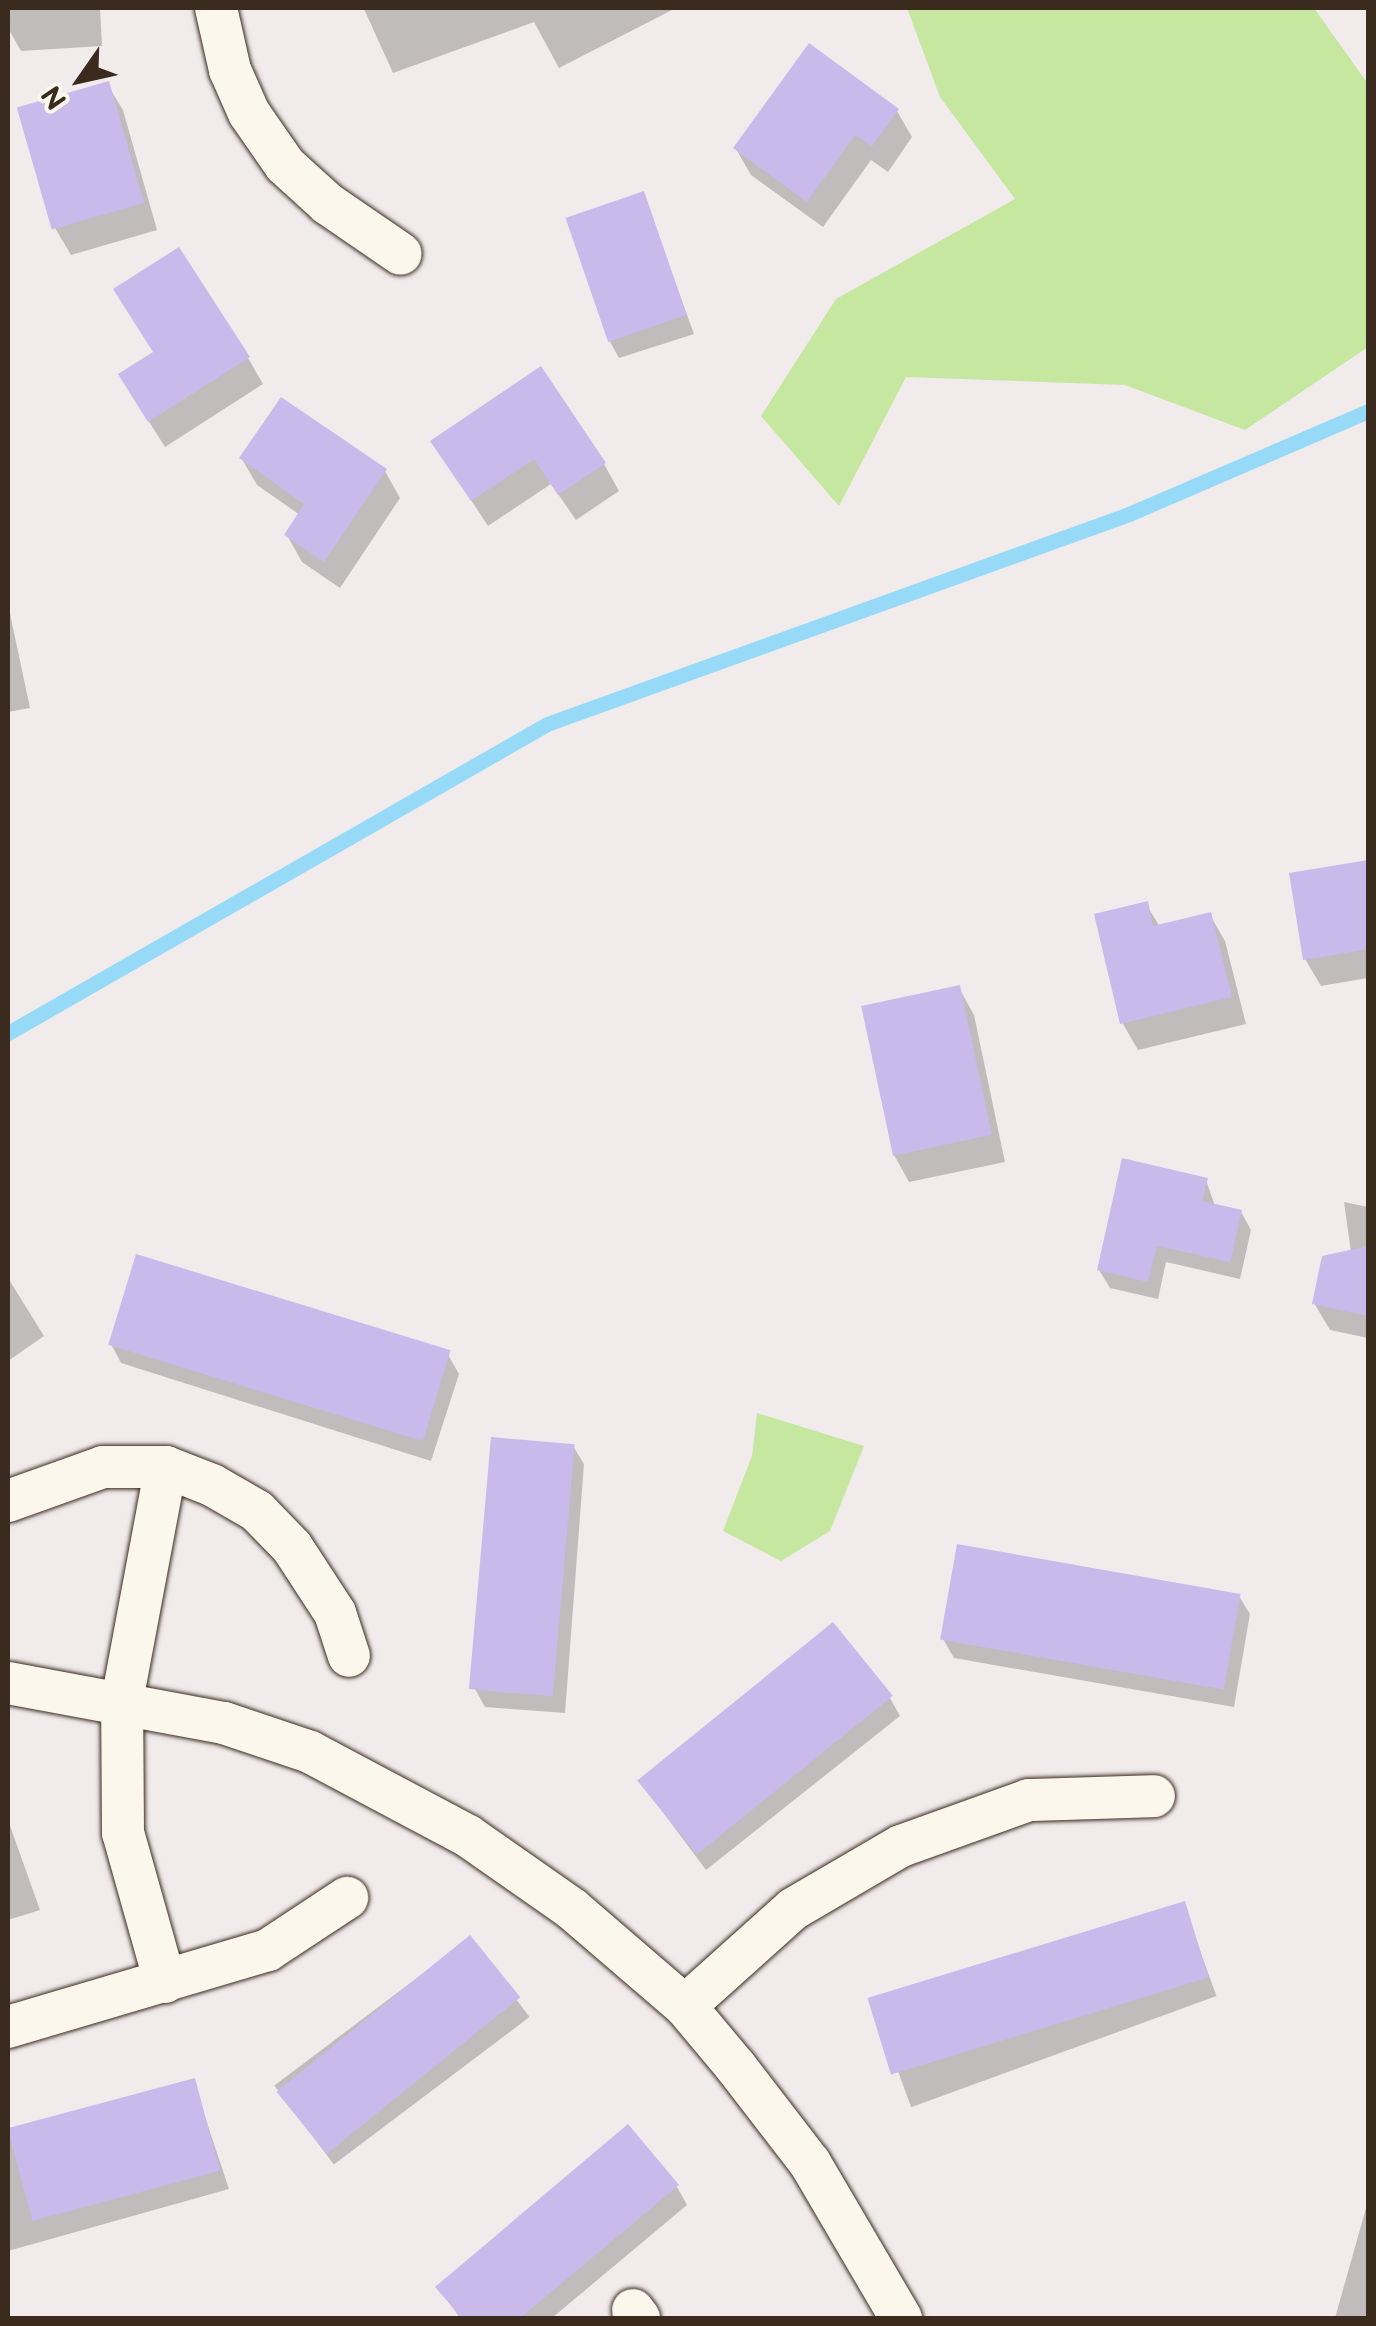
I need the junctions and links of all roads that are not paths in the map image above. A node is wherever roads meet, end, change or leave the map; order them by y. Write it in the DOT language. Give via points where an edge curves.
graph roads {
  1 [pos="216,8"];
  2 [pos="401,254"];
  3 [pos="166,1467"];
  4 [pos="8,1501"];
  5 [pos="349,1656"];
  6 [pos="8,1683"];
  7 [pos="122,1700"];
  8 [pos="1154,1796"];
  9 [pos="347,1898"];
  10 [pos="165,1982"];
  11 [pos="684,2006"];
  12 [pos="8,2027"];
  13 [pos="900,2318"];
  1 -- 2 [label="street" via="230,70 285,164 328,204"];
  3 -- 4 [label="street" via="102,1467"];
  3 -- 5 [label="street" via="257,1512 292,1546 335,1613"];
  3 -- 7 [label="street"];
  6 -- 7 [label="street"];
  7 -- 10 [label="street" via="123,1833"];
  7 -- 11 [label="street" via="224,1723 366,1777 468,1836 571,1908"];
  8 -- 11 [label="street" via="1029,1800 901,1846 793,1909"];
  9 -- 10 [label="street" via="268,1950"];
  10 -- 12 [label="street"];
  11 -- 13 [label="street" via="810,2163"];
}
